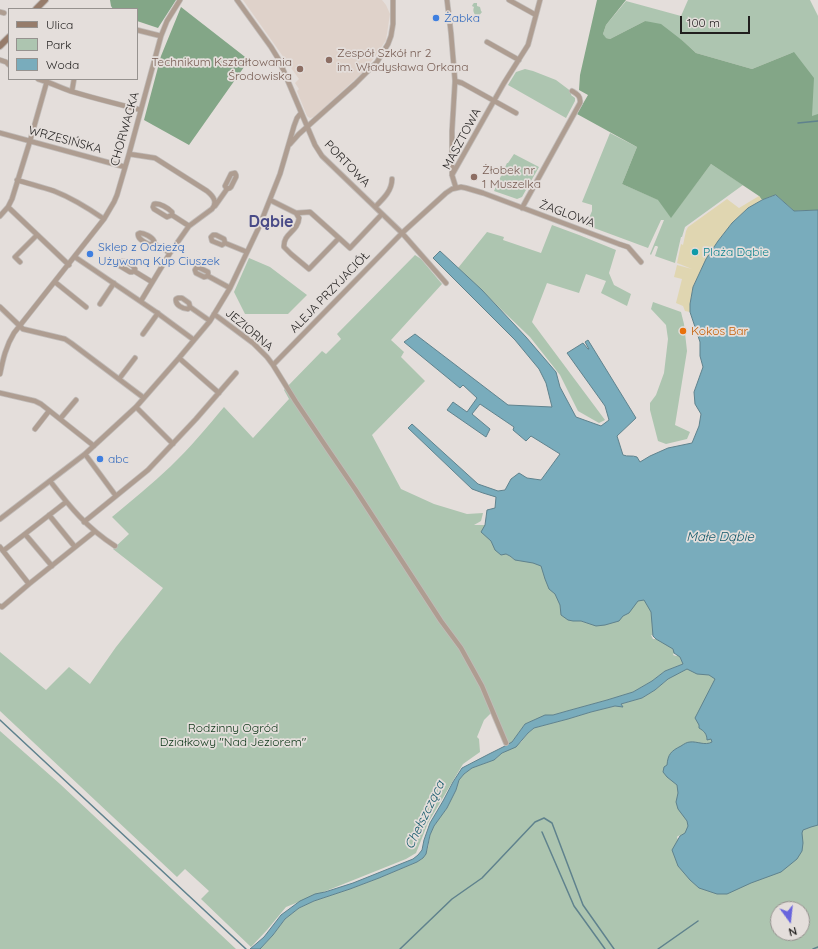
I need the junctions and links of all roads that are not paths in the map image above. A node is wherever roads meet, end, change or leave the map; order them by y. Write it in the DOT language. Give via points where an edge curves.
graph roads {
  1 [pos="45,0"];
  2 [pos="180,0"];
  3 [pos="237,0"];
  4 [pos="394,0"];
  5 [pos="447,0"];
  6 [pos="509,0"];
  7 [pos="540,0"];
  8 [pos="37,8"];
  9 [pos="536,15"];
  10 [pos="138,30"];
  11 [pos="161,36"];
  12 [pos="8,37"];
  13 [pos="487,42"];
  14 [pos="0,46"];
  15 [pos="519,60"];
  16 [pos="42,80"];
  17 [pos="74,80"];
  18 [pos="46,81"];
  19 [pos="455,81"];
  20 [pos="72,91"];
  21 [pos="572,91"];
  22 [pos="494,101"];
  23 [pos="141,110"];
  24 [pos="301,113"];
  25 [pos="516,113"];
  26 [pos="307,127"];
  27 [pos="0,133"];
  28 [pos="30,141"];
  29 [pos="288,147"];
  30 [pos="129,154"];
  31 [pos="125,167"];
  32 [pos="452,175"];
  33 [pos="392,179"];
  34 [pos="17,180"];
  35 [pos="456,188"];
  36 [pos="227,189"];
  37 [pos="270,200"];
  38 [pos="215,206"];
  39 [pos="8,207"];
  40 [pos="375,207"];
  41 [pos="522,208"];
  42 [pos="296,213"];
  43 [pos="382,214"];
  44 [pos="172,215"];
  45 [pos="0,216"];
  46 [pos="104,219"];
  47 [pos="189,226"];
  48 [pos="402,233"];
  49 [pos="37,234"];
  50 [pos="338,238"];
  51 [pos="153,243"];
  52 [pos="224,243"];
  53 [pos="247,252"];
  54 [pos="170,253"];
  55 [pos="75,257"];
  56 [pos="20,262"];
  57 [pos="640,262"];
  58 [pos="69,264"];
  59 [pos="134,271"];
  60 [pos="208,276"];
  61 [pos="55,282"];
  62 [pos="152,282"];
  63 [pos="114,283"];
  64 [pos="446,283"];
  65 [pos="230,288"];
  66 [pos="140,301"];
  67 [pos="100,304"];
  68 [pos="0,307"];
  69 [pos="86,307"];
  70 [pos="190,307"];
  71 [pos="158,313"];
  72 [pos="214,314"];
  73 [pos="210,321"];
  74 [pos="20,327"];
  75 [pos="143,334"];
  76 [pos="194,340"];
  77 [pos="135,358"];
  78 [pos="179,358"];
  79 [pos="273,365"];
  80 [pos="236,373"];
  81 [pos="0,374"];
  82 [pos="119,379"];
  83 [pos="0,393"];
  84 [pos="219,393"];
  85 [pos="144,398"];
  86 [pos="76,400"];
  87 [pos="136,407"];
  88 [pos="49,411"];
  89 [pos="60,420"];
  90 [pos="35,429"];
  91 [pos="173,444"];
  92 [pos="94,446"];
  93 [pos="85,454"];
  94 [pos="50,481"];
  95 [pos="116,496"];
  96 [pos="66,502"];
  97 [pos="49,515"];
  98 [pos="0,519"];
  99 [pos="84,522"];
  100 [pos="94,532"];
  101 [pos="25,534"];
  102 [pos="115,546"];
  103 [pos="75,547"];
  104 [pos="2,549"];
  105 [pos="52,566"];
  106 [pos="29,584"];
  107 [pos="0,606"];
  108 [pos="506,744"];
  1 -- 8 [label="street"];
  2 -- 11 [label="street, CHORWACKA"];
  3 -- 24 [label="street, PORTOWA" via="279,60"];
  4 -- 26 [label="street" via="391,36 377,62"];
  5 -- 19 [label="street"];
  6 -- 9 [label="street"];
  7 -- 9 [label="street, MASZTOWA"];
  9 -- 15 [label="street, MASZTOWA" via="528,45"];
  10 -- 11 [label="street"];
  11 -- 23 [label="street, CHORWACKA"];
  12 -- 14 [label="street"];
  13 -- 15 [label="street"];
  15 -- 22 [label="street, MASZTOWA"];
  16 -- 18 [label="street"];
  17 -- 20 [label="street"];
  18 -- 20 [label="street"];
  18 -- 28 [label="street"];
  19 -- 22 [label="street"];
  19 -- 32 [label="street"];
  20 -- 23 [label="street"];
  21 -- 41 [label="street" via="579,96 580,103"];
  22 -- 25 [label="street, MASZTOWA"];
  22 -- 32 [label="street, MASZTOWA"];
  23 -- 30 [label="street, CHORWACKA"];
  24 -- 26 [label="street, PORTOWA"];
  24 -- 29 [label="street"];
  26 -- 29 [label="street"];
  26 -- 40 [label="street, PORTOWA" via="322,156"];
  27 -- 28 [label="street, WRZESIŃSKA"];
  28 -- 31 [label="street, WRZESIŃSKA"];
  28 -- 34 [label="street"];
  29 -- 37 [label="street"];
  30 -- 31 [label="street, CHORWACKA"];
  30 -- 38 [label="street" via="155,158 210,194 215,200"];
  31 -- 46 [label="street, CHORWACKA" via="114,202"];
  32 -- 35 [label="street, MASZTOWA"];
  33 -- 40 [label="street" via="390,190"];
  34 -- 39 [label="street"];
  34 -- 46 [label="street" via="54,191"];
  35 -- 41 [label="street, ŻAGLOWA" via="466,188"];
  35 -- 48 [label="street" via="446,193"];
  36 -- 38 [label="street"];
  37 -- 42 [label="street"];
  37 -- 53 [label="street"];
  38 -- 47 [label="street"];
  39 -- 45 [label="street"];
  39 -- 49 [label="street"];
  40 -- 43 [label="street, PORTOWA"];
  41 -- 57 [label="street, ŻAGLOWA" via="628,247"];
  42 -- 50 [label="street" via="310,212"];
  42 -- 50 [label="street" via="299,218 297,225 284,240 284,247 309,269"];
  43 -- 48 [label="street, PORTOWA"];
  43 -- 50 [label="street" via="350,248"];
  44 -- 47 [label="street"];
  46 -- 55 [label="street, CHORWACKA"];
  47 -- 54 [label="street"];
  48 -- 64 [label="street, PORTOWA"];
  48 -- 79 [label="street, ALEJA PRZYJACIÓŁ"];
  49 -- 56 [label="street" via="15,258"];
  49 -- 58 [label="street"];
  51 -- 54 [label="street"];
  52 -- 53 [label="street"];
  53 -- 65 [label="street"];
  54 -- 62 [label="street"];
  55 -- 58 [label="street, CHORWACKA"];
  55 -- 63 [label="street"];
  58 -- 61 [label="street, CHORWACKA"];
  59 -- 62 [label="street"];
  60 -- 65 [label="street"];
  61 -- 69 [label="street"];
  61 -- 74 [label="street, CHORWACKA"];
  62 -- 66 [label="street"];
  63 -- 66 [label="street"];
  63 -- 67 [label="street"];
  65 -- 72 [label="street"];
  66 -- 71 [label="street"];
  68 -- 74 [label="street"];
  70 -- 73 [label="street"];
  71 -- 75 [label="street"];
  71 -- 76 [label="street"];
  72 -- 73 [label="street"];
  72 -- 79 [label="street, JEZIORNA" via="253,343"];
  73 -- 76 [label="street"];
  74 -- 81 [label="street, CHORWACKA" via="7,345"];
  74 -- 82 [label="street" via="71,343"];
  76 -- 78 [label="street"];
  77 -- 82 [label="street"];
  78 -- 84 [label="street"];
  78 -- 85 [label="street"];
  79 -- 108 [label="street, JEZIORNA" via="461,648 482,686"];
  80 -- 84 [label="street"];
  82 -- 85 [label="street"];
  83 -- 88 [label="street" via="35,401"];
  84 -- 91 [label="street"];
  85 -- 87 [label="street"];
  86 -- 89 [label="street"];
  87 -- 91 [label="street"];
  87 -- 92 [label="street"];
  88 -- 89 [label="street"];
  88 -- 90 [label="street"];
  89 -- 92 [label="street"];
  91 -- 95 [label="street" via="148,470"];
  92 -- 93 [label="street"];
  93 -- 94 [label="street"];
  93 -- 95 [label="street"];
  94 -- 96 [label="street"];
  94 -- 98 [label="street"];
  95 -- 99 [label="street"];
  96 -- 97 [label="street"];
  96 -- 99 [label="street"];
  97 -- 101 [label="street"];
  97 -- 103 [label="street"];
  99 -- 100 [label="street"];
  100 -- 102 [label="street"];
  100 -- 103 [label="street"];
  101 -- 104 [label="street"];
  101 -- 105 [label="street"];
  103 -- 105 [label="street"];
  104 -- 106 [label="street"];
  105 -- 106 [label="street"];
  106 -- 107 [label="street" via="2,607"];
}
